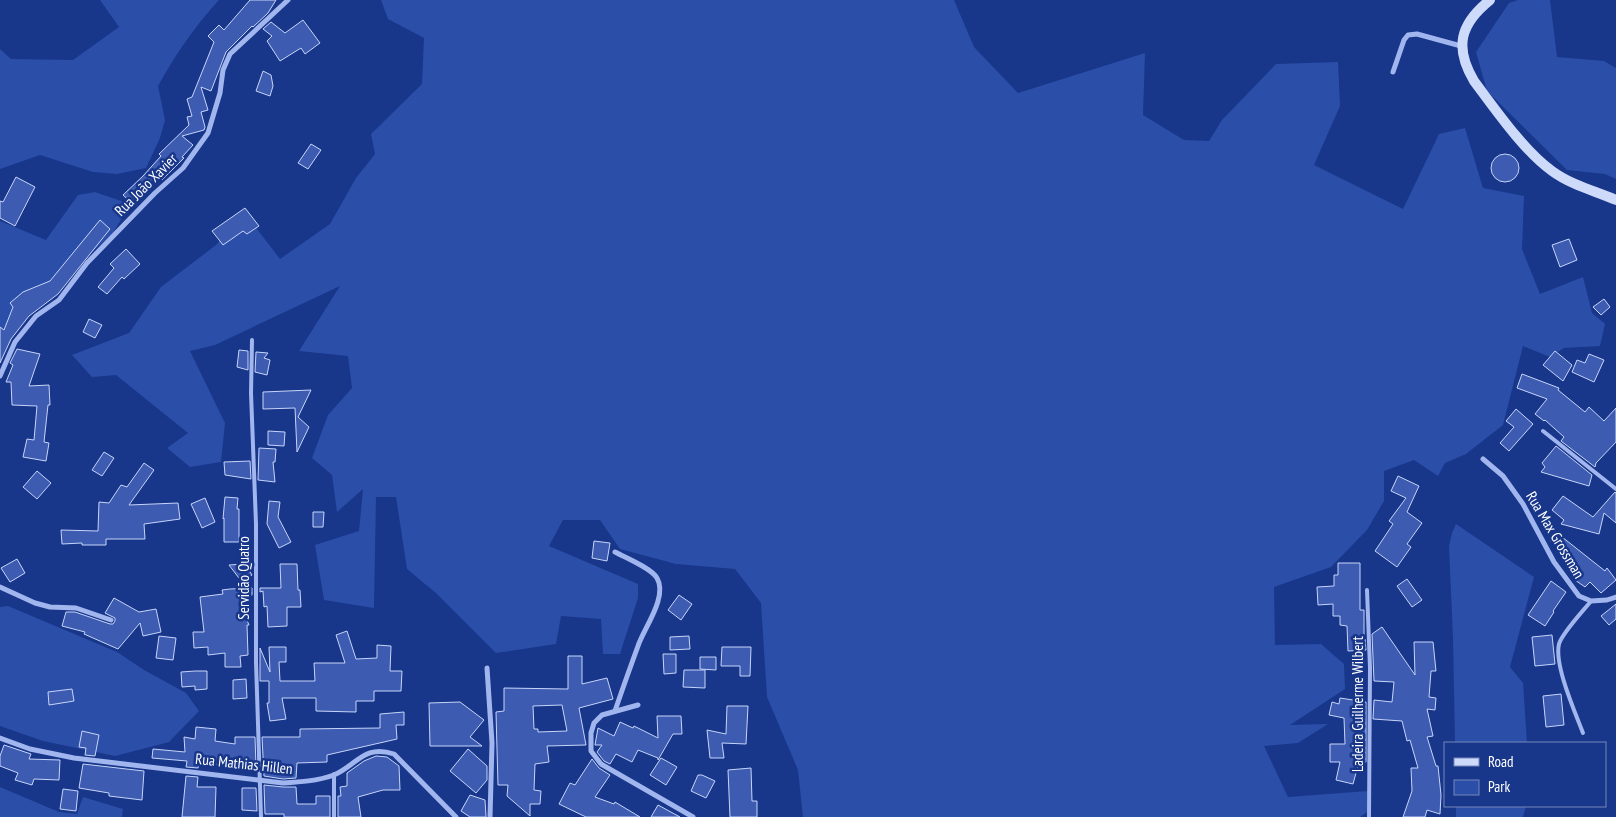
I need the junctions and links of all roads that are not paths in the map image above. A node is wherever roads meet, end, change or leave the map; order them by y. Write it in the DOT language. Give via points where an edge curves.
graph roads {
  1 [pos="288,0"];
  2 [pos="1490,0"];
  3 [pos="1461,46"];
  4 [pos="1393,72"];
  5 [pos="1616,200"];
  6 [pos="252,340"];
  7 [pos="0,376"];
  8 [pos="1543,431"];
  9 [pos="1483,459"];
  10 [pos="1616,489"];
  11 [pos="614,552"];
  12 [pos="0,587"];
  13 [pos="1367,590"];
  14 [pos="1616,597"];
  15 [pos="1592,601"];
  16 [pos="111,620"];
  17 [pos="487,668"];
  18 [pos="638,705"];
  19 [pos="615,711"];
  20 [pos="1582,733"];
  21 [pos="0,738"];
  22 [pos="334,774"];
  23 [pos="260,780"];
  24 [pos="260,817"];
  25 [pos="334,817"];
  26 [pos="456,817"];
  27 [pos="490,817"];
  28 [pos="693,817"];
  29 [pos="1370,817"];
  1 -- 7 [label="street, Rua João Xavier" via="230,54 208,133 183,168 87,263 59,300 36,316 15,342"];
  2 -- 3 [label="street" via="1477,10 1464,31"];
  3 -- 4 [label="street" via="1417,34 1408,35"];
  3 -- 5 [label="street" via="1466,68 1474,81 1534,156 1552,172"];
  6 -- 23 [label="lane, Servidão Quatro"];
  8 -- 10 [label="lane"];
  9 -- 15 [label="street, Rua Max Grossman" via="1503,476 1523,504 1570,586 1578,596"];
  11 -- 19 [label="street" via="652,572 660,588 654,615 639,643"];
  12 -- 16 [label="street" via="35,604 76,608"];
  13 -- 29 [label="lane, Ladeira Guilherme Wilbert"];
  14 -- 15 [label="street"];
  15 -- 20 [label="lane" via="1559,644 1564,682"];
  17 -- 27 [label="street" via="492,743"];
  18 -- 19 [label="street"];
  19 -- 28 [label="street" via="602,714 594,722 591,751 601,764"];
  21 -- 23 [label="street, Rua Mathias Hillen" via="30,749 74,758"];
  22 -- 23 [label="street, Rua Mathias Hillen" via="306,782"];
  22 -- 25 [label="lane"];
  22 -- 26 [label="street, Rua Mathias Hillen" via="373,751 394,754"];
  23 -- 24 [label="lane, Servidão Quatro"];
}
